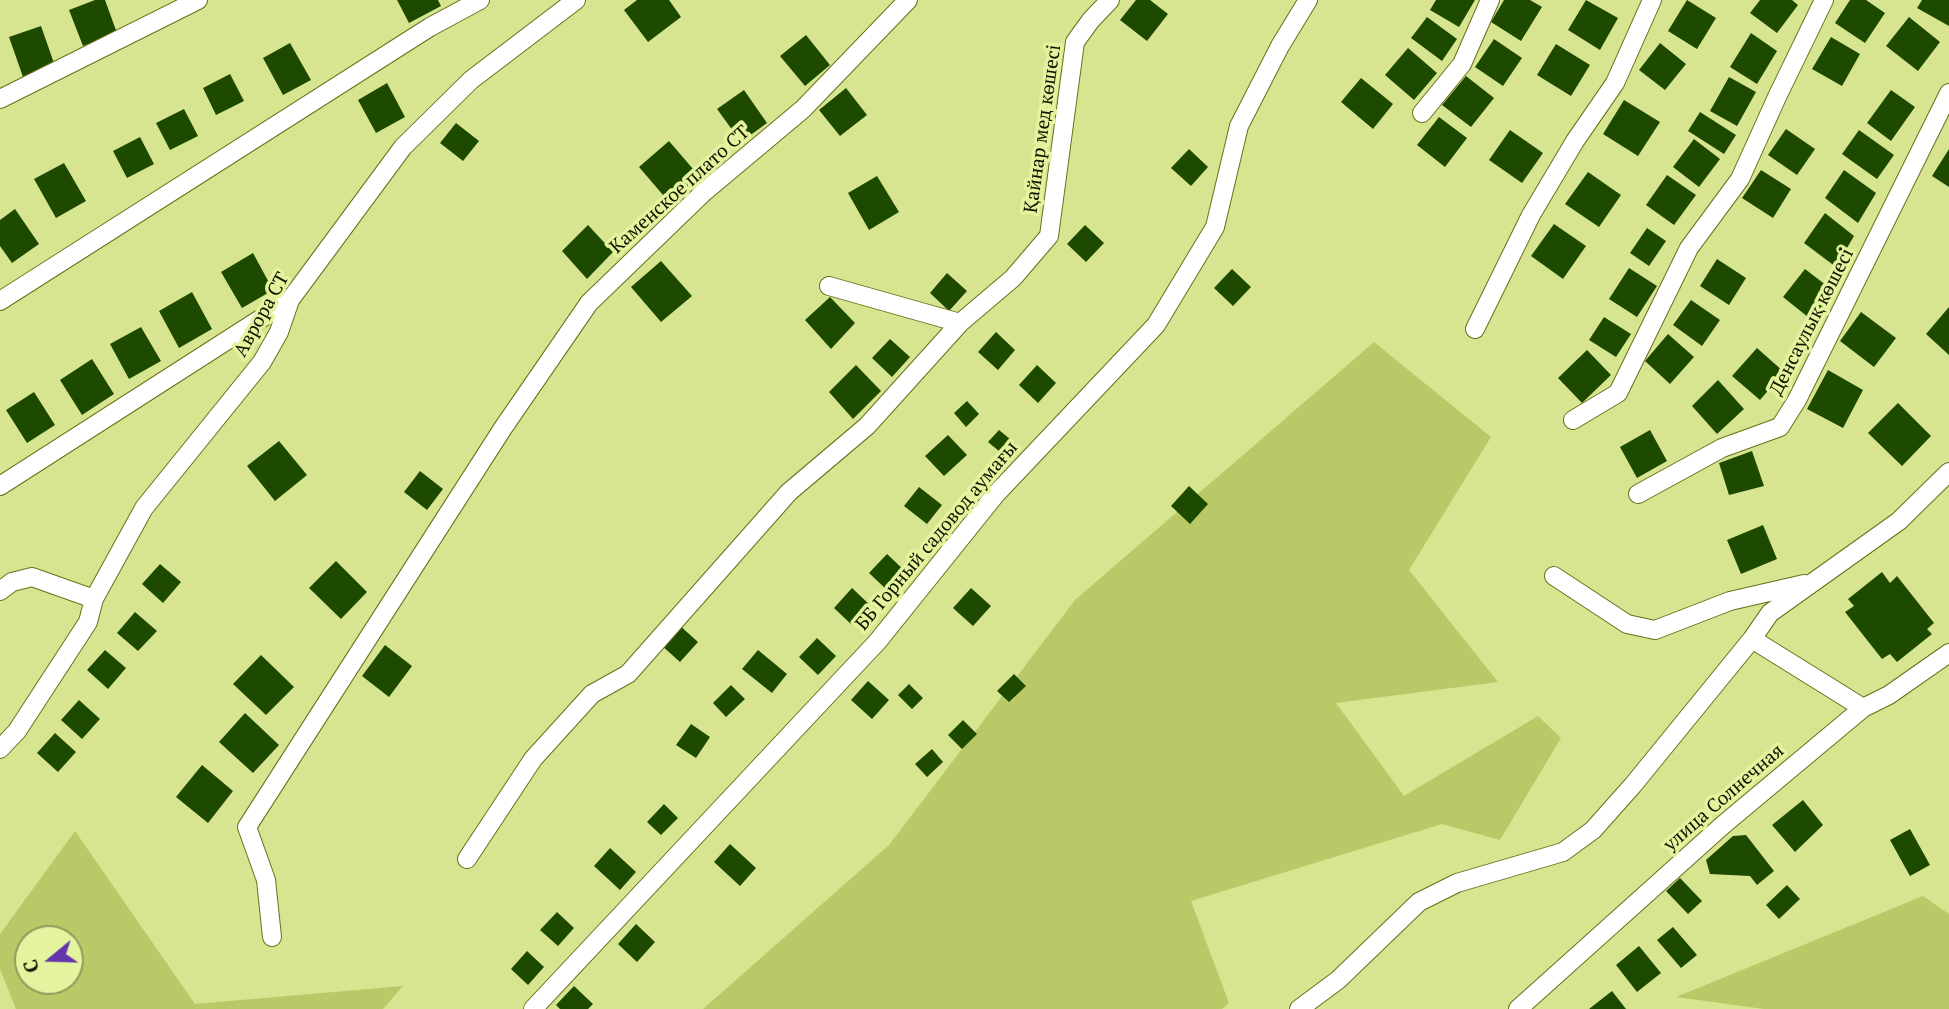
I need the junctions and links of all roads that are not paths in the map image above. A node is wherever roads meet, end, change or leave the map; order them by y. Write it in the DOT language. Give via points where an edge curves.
graph roads {
  1 [pos="198,0"];
  2 [pos="480,0"];
  3 [pos="576,0"];
  4 [pos="908,0"];
  5 [pos="1110,0"];
  6 [pos="1308,0"];
  7 [pos="1490,0"];
  8 [pos="1652,0"];
  9 [pos="1824,0"];
  10 [pos="1949,93"];
  11 [pos="0,99"];
  12 [pos="1422,113"];
  13 [pos="829,286"];
  14 [pos="290,300"];
  15 [pos="0,301"];
  16 [pos="960,323"];
  17 [pos="1475,329"];
  18 [pos="1573,420"];
  19 [pos="1949,472"];
  20 [pos="0,486"];
  21 [pos="1638,494"];
  22 [pos="1554,576"];
  23 [pos="1814,582"];
  24 [pos="0,591"];
  25 [pos="94,599"];
  26 [pos="1752,639"];
  27 [pos="1949,653"];
  28 [pos="1863,708"];
  29 [pos="0,749"];
  30 [pos="467,859"];
  31 [pos="272,937"];
  32 [pos="533,1009"];
  33 [pos="1299,1009"];
  34 [pos="1518,1009"];
  1 -- 11 [label="street"];
  2 -- 15 [label="street" via="430,27"];
  3 -- 14 [label="street, Аврора СТ" via="471,80 403,147"];
  4 -- 31 [label="street, Каменское плато СТ" via="803,109 704,192 589,303 502,428 247,827 266,880"];
  5 -- 16 [label="street, Қайнар мед көшесі" via="1075,42 1049,236 1013,278"];
  6 -- 32 [label="street, ББ Горный садовод аумағы" via="1239,126 1215,227 1156,325 996,494 878,641"];
  7 -- 12 [label="street" via="1462,64"];
  8 -- 17 [label="street" via="1615,83 1531,215"];
  9 -- 18 [label="street" via="1740,178 1689,248 1618,393"];
  10 -- 21 [label="street, Денсаулық көшесі" via="1780,427 1722,448"];
  13 -- 16 [label="street"];
  14 -- 20 [label="street"];
  14 -- 25 [label="street, Аврора СТ" via="262,362 144,508"];
  16 -- 30 [label="street, Қайнар мед көшесі" via="867,426 789,492 628,674 592,694 533,760"];
  19 -- 23 [label="street" via="1899,521"];
  22 -- 23 [label="street" via="1627,624 1655,630 1730,601"];
  23 -- 26 [label="street" via="1770,613"];
  24 -- 25 [label="street" via="32,577"];
  25 -- 29 [label="street, Аврора СТ" via="88,622 17,731"];
  26 -- 28 [label="street"];
  26 -- 33 [label="street" via="1593,830 1563,852 1457,883 1419,902 1338,980"];
  27 -- 28 [label="street, улица Солнечная"];
  28 -- 34 [label="street, улица Солнечная" via="1723,825"];
}
